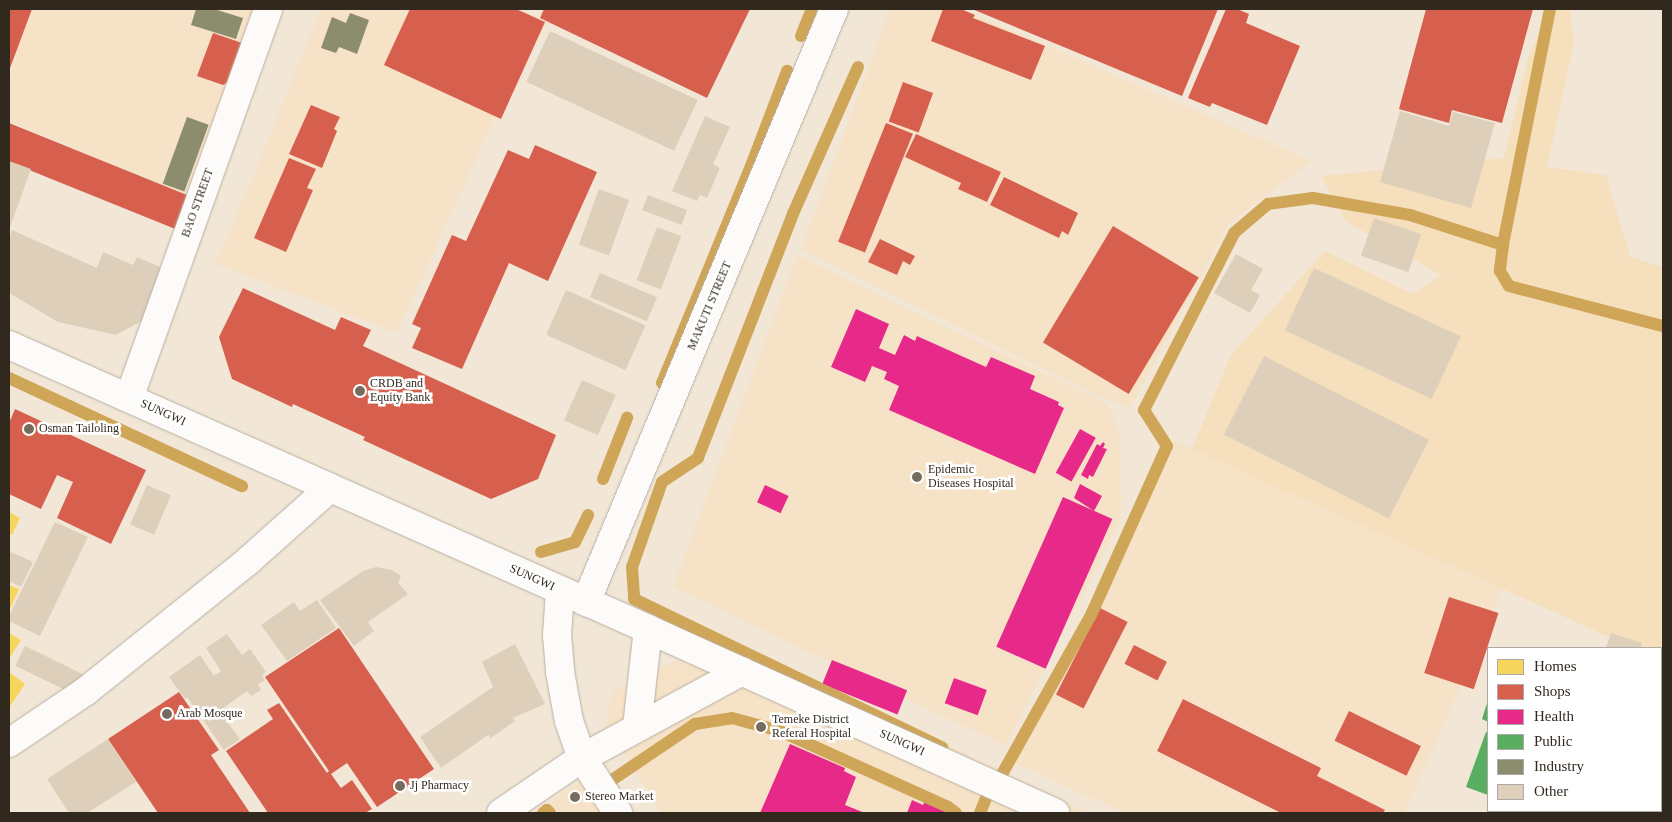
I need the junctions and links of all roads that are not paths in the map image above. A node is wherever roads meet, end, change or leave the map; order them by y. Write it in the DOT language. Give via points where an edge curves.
graph roads {
  1 [pos="268,9"];
  2 [pos="834,9"];
  3 [pos="9,346"];
  4 [pos="129,398"];
  5 [pos="330,488"];
  6 [pos="560,591"];
  7 [pos="586,602"];
  8 [pos="648,629"];
  9 [pos="742,671"];
  10 [pos="636,727"];
  11 [pos="9,743"];
  12 [pos="582,758"];
  13 [pos="501,813"];
  14 [pos="618,813"];
  15 [pos="1055,813"];
  1 -- 4 [label="street, BAO STREET"];
  2 -- 7 [label="street, MAKUTI STREET"];
  3 -- 4 [label="street, SUNGWI"];
  4 -- 5 [label="street, SUNGWI"];
  5 -- 6 [label="street, SUNGWI"];
  5 -- 11 [label="street" via="248,561 86,691"];
  6 -- 7 [label="street, SUNGWI"];
  6 -- 12 [label="street" via="557,635 560,672 569,721"];
  7 -- 8 [label="street, SUNGWI"];
  8 -- 9 [label="street, SUNGWI"];
  8 -- 10 [label="street"];
  9 -- 10 [label="street"];
  9 -- 15 [label="street, SUNGWI"];
  10 -- 12 [label="street"];
  12 -- 13 [label="street"];
  12 -- 14 [label="street"];
}
